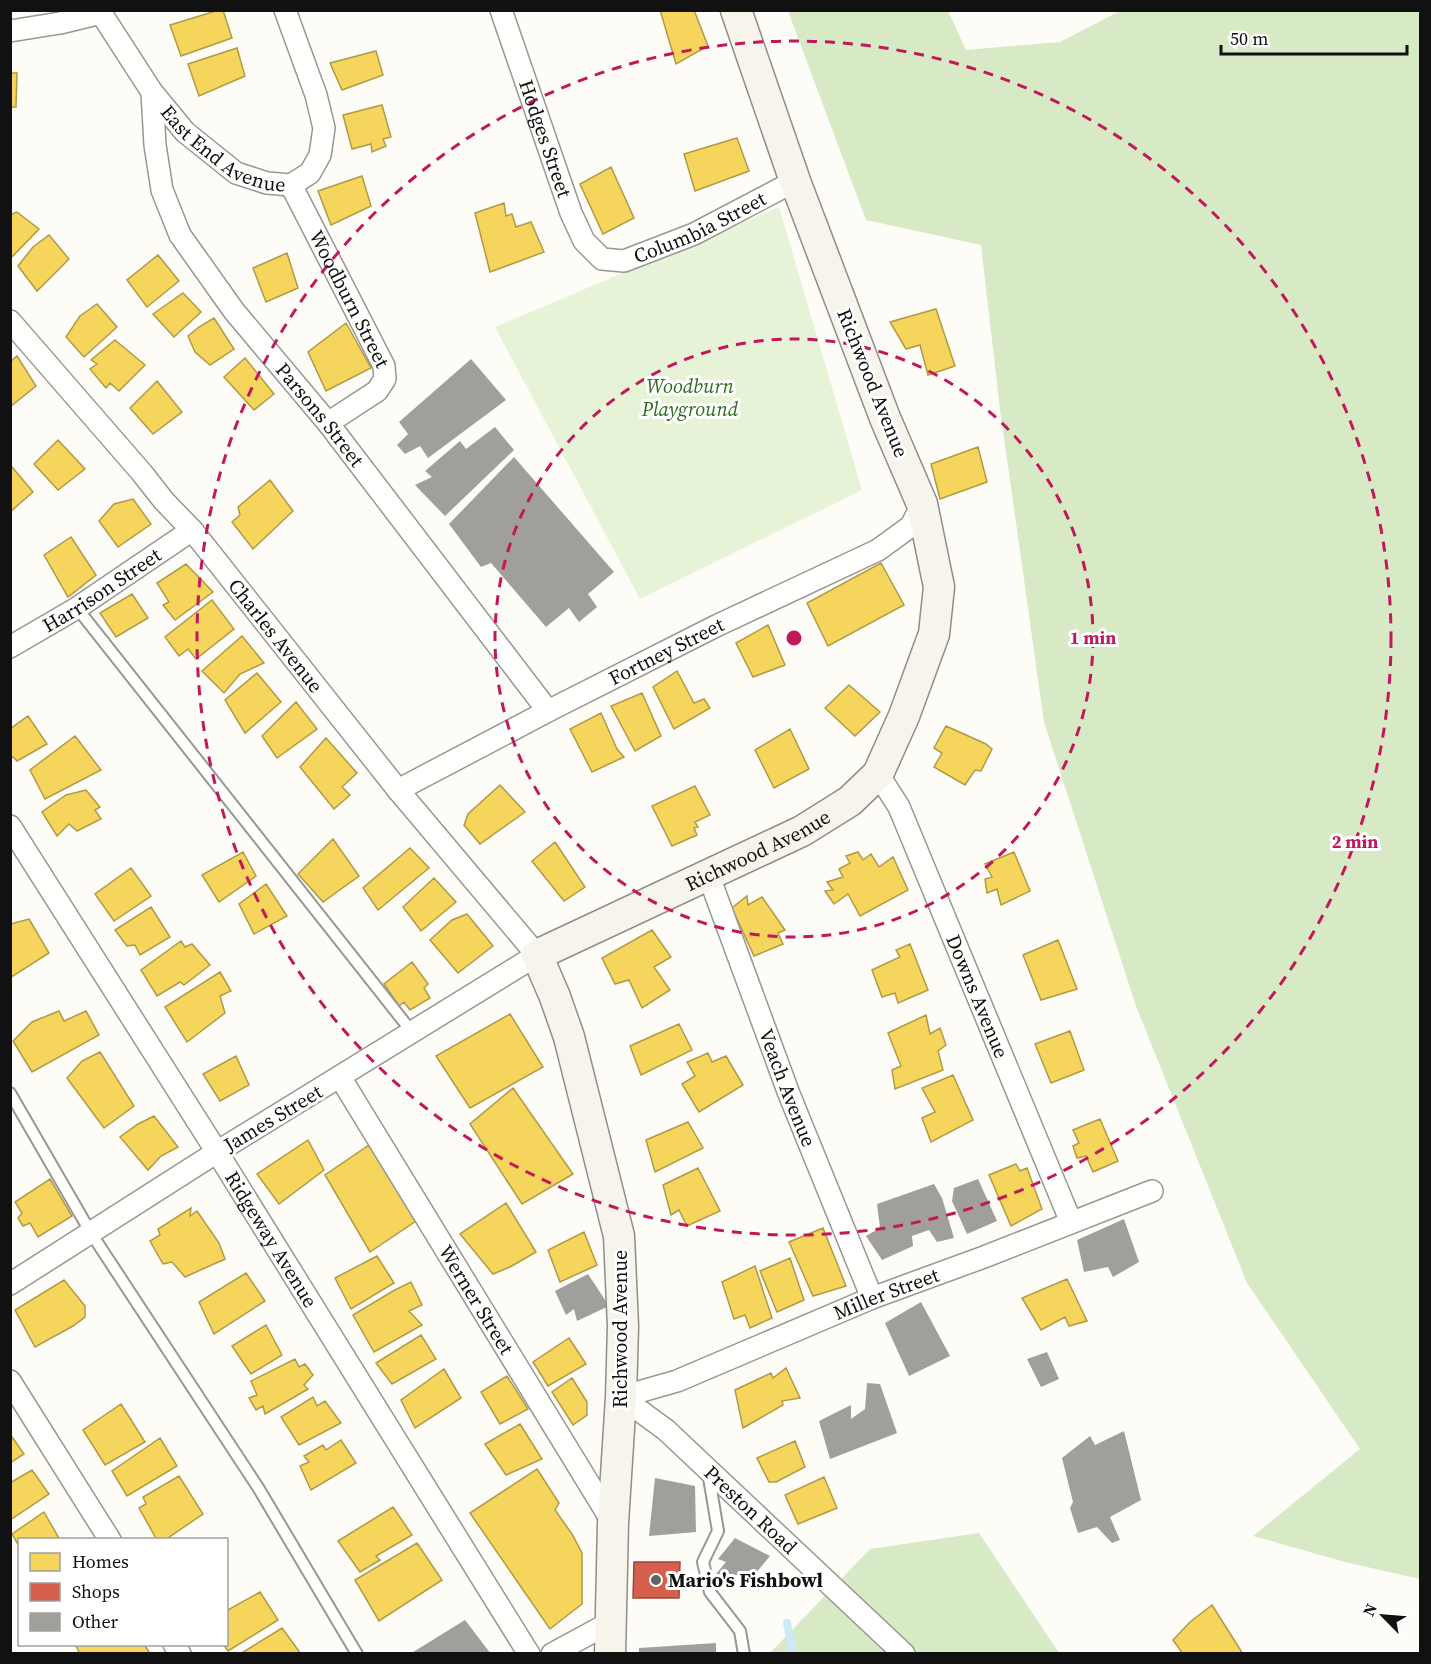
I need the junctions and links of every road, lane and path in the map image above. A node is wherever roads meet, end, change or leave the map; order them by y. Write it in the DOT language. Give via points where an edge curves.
graph roads {
  1 [pos="285,10"];
  2 [pos="501,10"];
  3 [pos="736,10"];
  4 [pos="100,12"];
  5 [pos="10,31"];
  6 [pos="152,92"];
  7 [pos="795,180"];
  8 [pos="291,185"];
  9 [pos="602,259"];
  10 [pos="10,321"];
  11 [pos="328,423"];
  12 [pos="922,504"];
  13 [pos="192,530"];
  14 [pos="77,608"];
  15 [pos="10,647"];
  16 [pos="548,711"];
  17 [pos="878,774"];
  18 [pos="398,790"];
  19 [pos="10,826"];
  20 [pos="708,874"];
  21 [pos="537,955"];
  22 [pos="412,1032"];
  23 [pos="340,1077"];
  24 [pos="10,1093"];
  25 [pos="218,1152"];
  26 [pos="1152,1191"];
  27 [pos="1071,1222"];
  28 [pos="92,1233"];
  29 [pos="10,1284"];
  30 [pos="872,1298"];
  31 [pos="10,1381"];
  32 [pos="621,1396"];
  33 [pos="707,1469"];
  34 [pos="614,1522"];
  35 [pos="109,1538"];
  36 [pos="611,1622"];
  37 [pos="357,1653"];
  38 [pos="529,1653"];
  39 [pos="552,1653"];
  40 [pos="610,1653"];
  41 [pos="744,1653"];
  42 [pos="904,1653"];
  1 -- 8 [label="street, East End Avenue" via="324,129 320,155 310,173"];
  2 -- 9 [label="street, Hodges Street" via="571,213 584,241"];
  3 -- 7 [label="street, Richwood Avenue"];
  4 -- 5 [label="street"];
  4 -- 6 [label="street, East End Avenue"];
  6 -- 8 [label="street, East End Avenue" via="185,132 236,172 267,183"];
  6 -- 11 [label="street, Parsons Street" via="162,190 180,235 234,311"];
  7 -- 9 [label="street, Columbia Street" via="694,234 624,261"];
  7 -- 12 [label="street, Richwood Avenue" via="885,418"];
  8 -- 11 [label="street, Woodburn Street" via="384,366 385,380 377,391"];
  10 -- 13 [label="street, Charles Avenue"];
  11 -- 16 [label="street, Parsons Street"];
  12 -- 16 [label="street, Fortney Street" via="912,526 878,550"];
  12 -- 17 [label="street, Richwood Avenue" via="939,587 934,634"];
  13 -- 14 [label="street, Harrison Street"];
  13 -- 18 [label="street, Charles Avenue"];
  14 -- 15 [label="street, Harrison Street"];
  14 -- 22 [label="lane"];
  16 -- 18 [label="street, Fortney Street"];
  17 -- 20 [label="street, Richwood Avenue" via="850,801 801,831"];
  17 -- 27 [label="street, Downs Avenue" via="899,807"];
  18 -- 21 [label="street, Charles Avenue"];
  19 -- 25 [label="street, Ridgeway Avenue"];
  20 -- 21 [label="street, Richwood Avenue"];
  20 -- 30 [label="street, Veach Avenue" via="789,1094"];
  21 -- 22 [label="street, James Street"];
  21 -- 32 [label="street, Richwood Avenue" via="569,1036 620,1236"];
  22 -- 23 [label="street, James Street"];
  23 -- 25 [label="street, James Street"];
  23 -- 34 [label="street, Werner Street"];
  24 -- 28 [label="lane"];
  25 -- 28 [label="street, James Street"];
  25 -- 38 [label="street, Ridgeway Avenue"];
  26 -- 27 [label="street, Miller Street"];
  27 -- 30 [label="street, Miller Street"];
  28 -- 29 [label="street, James Street"];
  28 -- 37 [label="lane" via="259,1489"];
  30 -- 32 [label="street, Miller Street" via="677,1382"];
  31 -- 35 [label="street"];
  32 -- 33 [label="street, Preston Road" via="666,1430"];
  32 -- 34 [label="street, Richwood Avenue"];
  33 -- 41 [label="lane" via="718,1532 703,1562 710,1592 741,1631"];
  33 -- 42 [label="street, Preston Road"];
  34 -- 36 [label="street, Richwood Avenue"];
  36 -- 39 [label="street"];
  36 -- 40 [label="street, Richwood Avenue"];
}
